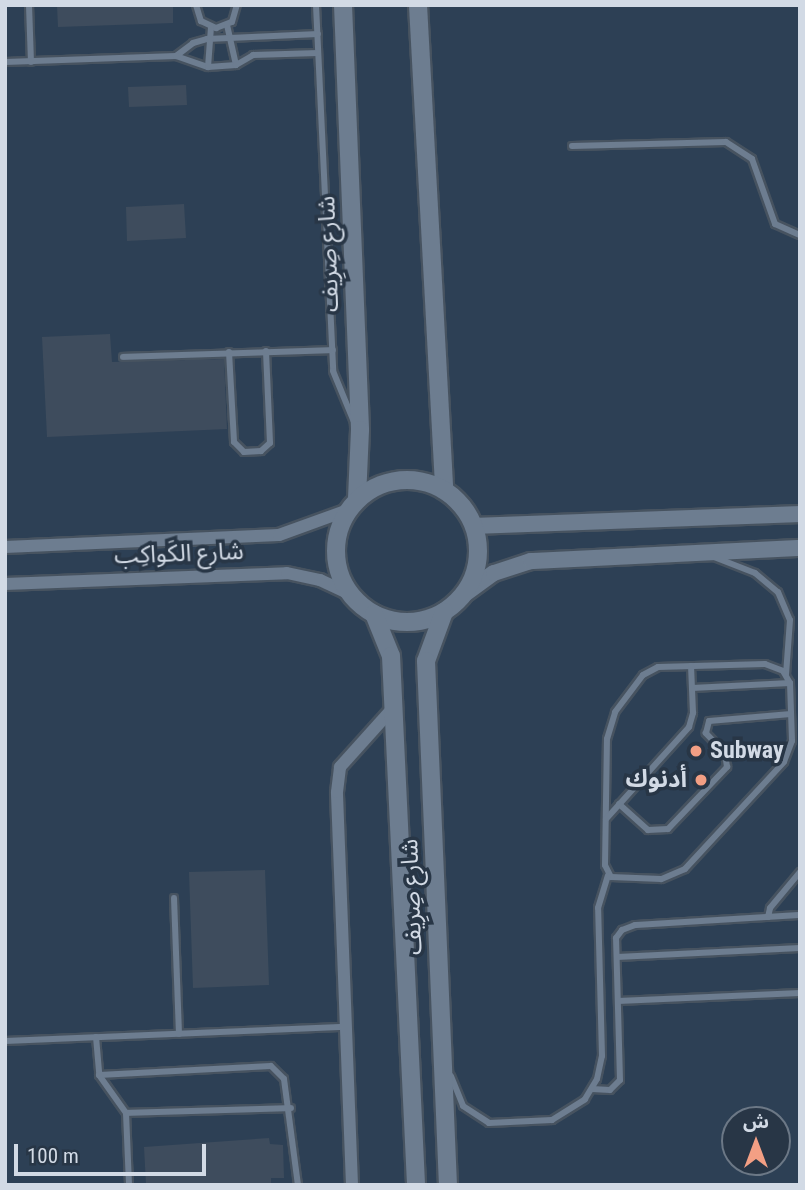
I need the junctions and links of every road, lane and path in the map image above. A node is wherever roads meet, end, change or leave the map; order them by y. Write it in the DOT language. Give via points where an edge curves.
graph roads {
  1 [pos="29,5"];
  2 [pos="196,5"];
  3 [pos="237,5"];
  4 [pos="316,5"];
  5 [pos="343,5"];
  6 [pos="418,5"];
  7 [pos="227,25"];
  8 [pos="211,27"];
  9 [pos="317,34"];
  10 [pos="230,38"];
  11 [pos="207,39"];
  12 [pos="318,53"];
  13 [pos="176,57"];
  14 [pos="5,62"];
  15 [pos="32,62"];
  16 [pos="236,65"];
  17 [pos="208,67"];
  18 [pos="572,146"];
  19 [pos="800,235"];
  20 [pos="332,350"];
  21 [pos="265,351"];
  22 [pos="229,352"];
  23 [pos="123,357"];
  24 [pos="360,430"];
  25 [pos="444,490"];
  26 [pos="353,505"];
  27 [pos="800,514"];
  28 [pos="474,526"];
  29 [pos="5,547"];
  30 [pos="800,548"];
  31 [pos="703,552"];
  32 [pos="5,584"];
  33 [pos="350,594"];
  34 [pos="462,596"];
  35 [pos="444,612"];
  36 [pos="374,614"];
  37 [pos="691,666"];
  38 [pos="786,674"];
  39 [pos="790,683"];
  40 [pos="692,688"];
  41 [pos="394,707"];
  42 [pos="791,714"];
  43 [pos="619,804"];
  44 [pos="606,819"];
  45 [pos="800,872"];
  46 [pos="608,875"];
  47 [pos="174,898"];
  48 [pos="800,915"];
  49 [pos="768,917"];
  50 [pos="800,948"];
  51 [pos="617,957"];
  52 [pos="800,993"];
  53 [pos="618,1001"];
  54 [pos="346,1027"];
  55 [pos="178,1034"];
  56 [pos="96,1037"];
  57 [pos="5,1041"];
  58 [pos="443,1044"];
  59 [pos="99,1074"];
  60 [pos="592,1089"];
  61 [pos="291,1108"];
  62 [pos="126,1113"];
  63 [pos="130,1185"];
  64 [pos="298,1185"];
  65 [pos="352,1185"];
  66 [pos="416,1185"];
  67 [pos="448,1185"];
  1 -- 15 [label="lane"];
  2 -- 8 [label="lane" via="198,16"];
  3 -- 7 [label="lane"];
  4 -- 9 [label="lane"];
  5 -- 24 [label="main road, شارع صِرِيف"];
  6 -- 25 [label="main road"];
  7 -- 8 [label="lane"];
  7 -- 10 [label="lane"];
  8 -- 11 [label="lane"];
  9 -- 10 [label="lane"];
  9 -- 12 [label="lane"];
  10 -- 11 [label="lane"];
  10 -- 16 [label="lane"];
  11 -- 13 [label="lane" via="193,43"];
  11 -- 17 [label="lane"];
  12 -- 16 [label="lane" via="253,55"];
  12 -- 20 [label="lane"];
  13 -- 15 [label="lane"];
  13 -- 17 [label="lane"];
  14 -- 15 [label="lane"];
  16 -- 17 [label="lane"];
  18 -- 19 [label="lane" via="726,142 752,159 775,224"];
  20 -- 21 [label="lane"];
  20 -- 24 [label="lane" via="340,397"];
  21 -- 22 [label="lane"];
  21 -- 22 [label="lane" via="270,443 261,451 244,452 234,442"];
  22 -- 23 [label="lane"];
  24 -- 26 [label="main road, شارع صِرِيف"];
  25 -- 26 [label="main road" via="408,480 372,489"];
  25 -- 28 [label="main road" via="457,500"];
  26 -- 29 [label="street, شارع الكَواكِب" via="279,535"];
  26 -- 33 [label="main road" via="335,552"];
  27 -- 28 [label="street"];
  28 -- 34 [label="main road" via="477,563"];
  30 -- 31 [label="street"];
  31 -- 34 [label="street" via="531,561 494,573"];
  31 -- 38 [label="lane" via="755,573 778,592 790,620"];
  32 -- 33 [label="street, شارع الكَواكِب" via="287,573 320,580"];
  33 -- 36 [label="main road"];
  34 -- 35 [label="main road"];
  35 -- 36 [label="main road" via="402,622"];
  35 -- 58 [label="main road, شارع صِرِيف" via="426,661"];
  36 -- 41 [label="main road, شارع صِرِيف" via="391,656"];
  37 -- 38 [label="lane" via="765,664"];
  37 -- 40 [label="lane"];
  37 -- 44 [label="lane" via="647,672 611,719"];
  38 -- 39 [label="lane"];
  39 -- 40 [label="lane"];
  39 -- 42 [label="lane"];
  40 -- 43 [label="lane" via="693,713 685,732"];
  41 -- 54 [label="street" via="340,767 337,792"];
  41 -- 66 [label="main road, شارع صِرِيف"];
  42 -- 43 [label="lane" via="709,721 706,733 725,753 727,767 668,829 648,830"];
  42 -- 46 [label="lane" via="787,757 685,869 661,879"];
  43 -- 44 [label="lane"];
  44 -- 46 [label="lane"];
  45 -- 49 [label="lane" via="770,908"];
  46 -- 60 [label="lane" via="598,908 602,1056"];
  47 -- 55 [label="lane"];
  48 -- 49 [label="lane"];
  49 -- 51 [label="lane" via="635,925 616,938"];
  50 -- 51 [label="lane"];
  51 -- 53 [label="lane"];
  52 -- 53 [label="lane"];
  53 -- 60 [label="lane" via="620,1080 610,1090"];
  54 -- 55 [label="lane"];
  54 -- 65 [label="street"];
  55 -- 56 [label="lane"];
  56 -- 57 [label="lane"];
  56 -- 59 [label="lane"];
  58 -- 60 [label="lane" via="457,1098 469,1113 489,1123 552,1120 577,1108"];
  58 -- 67 [label="main road, شارع صِرِيف"];
  59 -- 61 [label="lane" via="271,1066 284,1079"];
  59 -- 62 [label="lane"];
  61 -- 62 [label="lane"];
  61 -- 64 [label="lane"];
  62 -- 63 [label="lane"];
}
